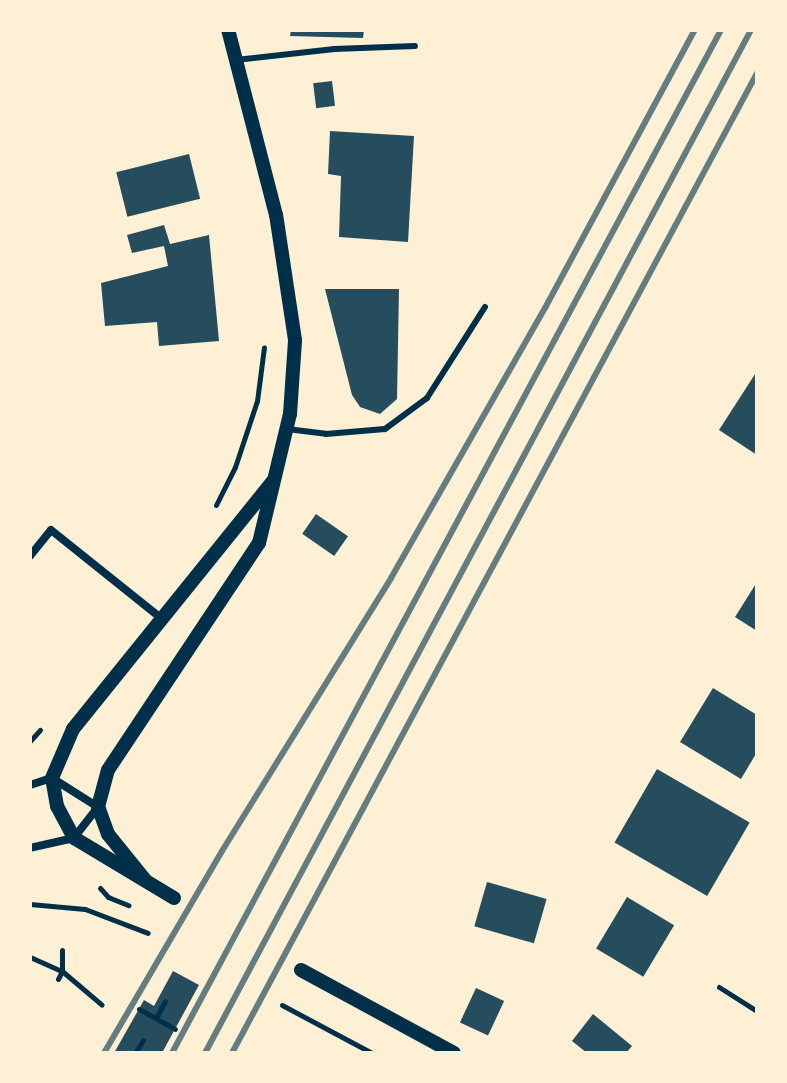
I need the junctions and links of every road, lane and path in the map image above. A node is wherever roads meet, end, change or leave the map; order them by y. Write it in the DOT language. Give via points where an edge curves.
graph roads {
  1 [pos="228,30"];
  2 [pos="415,46"];
  3 [pos="236,60"];
  4 [pos="485,307"];
  5 [pos="265,337"];
  6 [pos="287,429"];
  7 [pos="276,477"];
  8 [pos="212,513"];
  9 [pos="30,556"];
  10 [pos="161,618"];
  11 [pos="47,723"];
  12 [pos="30,741"];
  13 [pos="52,778"];
  14 [pos="30,785"];
  15 [pos="98,807"];
  16 [pos="74,838"];
  17 [pos="30,848"];
  18 [pos="145,880"];
  19 [pos="174,898"];
  20 [pos="30,904"];
  21 [pos="148,933"];
  22 [pos="62,950"];
  23 [pos="30,957"];
  24 [pos="301,970"];
  25 [pos="62,971"];
  26 [pos="58,979"];
  27 [pos="719,987"];
  28 [pos="165,1001"];
  29 [pos="102,1005"];
  30 [pos="282,1005"];
  31 [pos="139,1009"];
  32 [pos="757,1011"];
  33 [pos="155,1018"];
  34 [pos="175,1029"];
  35 [pos="143,1040"];
  36 [pos="135,1053"];
  37 [pos="372,1053"];
  38 [pos="454,1053"];
  1 -- 3 [label="street"];
  2 -- 3 [label="lane"];
  3 -- 6 [label="street" via="276,215 295,340"];
  4 -- 6 [label="lane" via="427,398 385,429 326,434"];
  5 -- 8 [label="path" via="257,401 235,467"];
  6 -- 7 [label="street"];
  7 -- 10 [label="street"];
  7 -- 15 [label="street" via="259,543 123,743 108,770"];
  9 -- 10 [label="street" via="51,530"];
  10 -- 13 [label="street" via="73,729"];
  11 -- 12 [label="path"];
  13 -- 14 [label="street"];
  13 -- 15 [label="street"];
  13 -- 16 [label="street" via="57,806"];
  15 -- 16 [label="street"];
  15 -- 18 [label="street" via="108,834"];
  16 -- 17 [label="street"];
  16 -- 18 [label="street"];
  18 -- 19 [label="street"];
  20 -- 21 [label="path" via="85,909"];
  22 -- 25 [label="path"];
  23 -- 25 [label="path"];
  24 -- 38 [label="street"];
  25 -- 26 [label="path"];
  25 -- 29 [label="path"];
  27 -- 32 [label="path"];
  28 -- 33 [label="path"];
  30 -- 37 [label="path"];
  31 -- 33 [label="path"];
  33 -- 34 [label="path"];
  35 -- 36 [label="path"];
}
